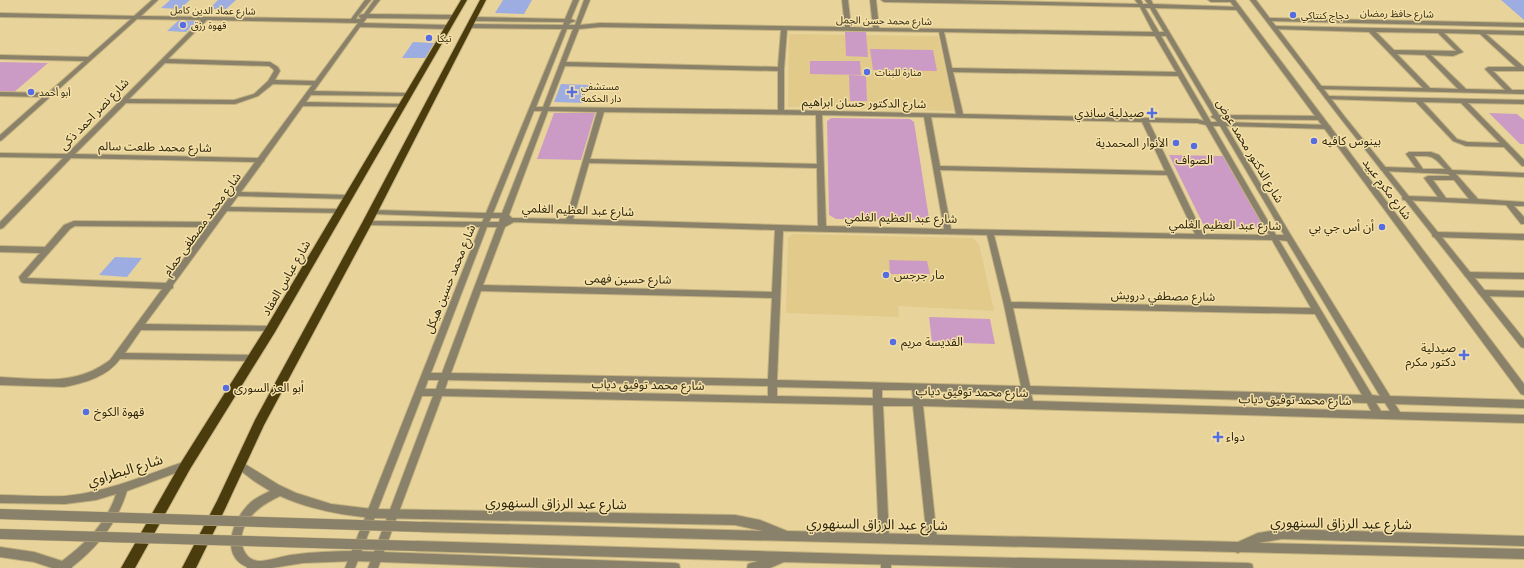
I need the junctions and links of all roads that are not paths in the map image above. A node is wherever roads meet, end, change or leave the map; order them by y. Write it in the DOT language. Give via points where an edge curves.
graph roads {
  1 [pos="156,0"];
  2 [pos="368,0"];
  3 [pos="377,0"];
  4 [pos="464,0"];
  5 [pos="484,0"];
  6 [pos="576,0"];
  7 [pos="588,0"];
  8 [pos="846,0"];
  9 [pos="873,0"];
  10 [pos="884,0"];
  11 [pos="1211,0"];
  12 [pos="1232,0"];
  13 [pos="1253,0"];
  14 [pos="1139,3"];
  15 [pos="1150,3"];
  16 [pos="1238,8"];
  17 [pos="0,15"];
  18 [pos="454,17"];
  19 [pos="136,18"];
  20 [pos="205,19"];
  21 [pos="1269,20"];
  22 [pos="359,21"];
  23 [pos="1286,21"];
  24 [pos="472,23"];
  25 [pos="567,24"];
  26 [pos="578,24"];
  27 [pos="1524,25"];
  28 [pos="448,27"];
  29 [pos="784,28"];
  30 [pos="1275,28"];
  31 [pos="1293,28"];
  32 [pos="848,29"];
  33 [pos="876,29"];
  34 [pos="940,30"];
  35 [pos="1371,30"];
  36 [pos="1439,31"];
  37 [pos="1481,32"];
  38 [pos="1157,33"];
  39 [pos="1524,33"];
  40 [pos="1168,34"];
  41 [pos="1392,52"];
  42 [pos="1426,53"];
  43 [pos="0,57"];
  44 [pos="90,59"];
  45 [pos="162,61"];
  46 [pos="563,64"];
  47 [pos="781,69"];
  48 [pos="1523,69"];
  49 [pos="949,70"];
  50 [pos="1180,74"];
  51 [pos="270,82"];
  52 [pos="317,83"];
  53 [pos="1320,88"];
  54 [pos="1415,90"];
  55 [pos="1428,90"];
  56 [pos="1464,91"];
  57 [pos="1511,92"];
  58 [pos="1524,92"];
  59 [pos="310,93"];
  60 [pos="0,94"];
  61 [pos="50,95"];
  62 [pos="408,95"];
  63 [pos="1328,98"];
  64 [pos="1421,100"];
  65 [pos="122,101"];
  66 [pos="1463,101"];
  67 [pos="1524,102"];
  68 [pos="302,104"];
  69 [pos="402,106"];
  70 [pos="532,109"];
  71 [pos="545,110"];
  72 [pos="601,110"];
  73 [pos="781,112"];
  74 [pos="819,113"];
  75 [pos="927,115"];
  76 [pos="960,116"];
  77 [pos="1205,116"];
  78 [pos="1217,117"];
  79 [pos="1321,118"];
  80 [pos="1144,120"];
  81 [pos="1197,121"];
  82 [pos="1209,124"];
  83 [pos="1222,124"];
  84 [pos="1328,127"];
  85 [pos="0,139"];
  86 [pos="1505,145"];
  87 [pos="0,155"];
  88 [pos="69,156"];
  89 [pos="262,160"];
  90 [pos="587,161"];
  91 [pos="1524,164"];
  92 [pos="820,166"];
  93 [pos="937,168"];
  94 [pos="1383,169"];
  95 [pos="1421,171"];
  96 [pos="1450,172"];
  97 [pos="1170,173"];
  98 [pos="1524,174"];
  99 [pos="1456,178"];
  100 [pos="237,194"];
  101 [pos="347,197"];
  102 [pos="1406,198"];
  103 [pos="1444,200"];
  104 [pos="1475,201"];
  105 [pos="1508,203"];
  106 [pos="1524,204"];
  107 [pos="226,210"];
  108 [pos="339,211"];
  109 [pos="373,212"];
  110 [pos="489,215"];
  111 [pos="505,216"];
  112 [pos="513,220"];
  113 [pos="569,222"];
  114 [pos="1524,222"];
  115 [pos="2,223"];
  116 [pos="367,223"];
  117 [pos="485,224"];
  118 [pos="214,225"];
  119 [pos="502,225"];
  120 [pos="779,228"];
  121 [pos="822,228"];
  122 [pos="948,231"];
  123 [pos="990,232"];
  124 [pos="1436,235"];
  125 [pos="1200,236"];
  126 [pos="1524,237"];
  127 [pos="1274,238"];
  128 [pos="1289,238"];
  129 [pos="0,249"];
  130 [pos="45,250"];
  131 [pos="1468,275"];
  132 [pos="1524,276"];
  133 [pos="170,286"];
  134 [pos="478,288"];
  135 [pos="1482,293"];
  136 [pos="1524,294"];
  137 [pos="777,295"];
  138 [pos="1008,305"];
  139 [pos="1318,311"];
  140 [pos="140,327"];
  141 [pos="271,329"];
  142 [pos="1524,345"];
  143 [pos="119,356"];
  144 [pos="254,358"];
  145 [pos="424,376"];
  146 [pos="444,377"];
  147 [pos="0,381"];
  148 [pos="773,383"];
  149 [pos="877,385"];
  150 [pos="916,387"];
  151 [pos="1026,390"];
  152 [pos="1524,391"];
  153 [pos="418,392"];
  154 [pos="438,392"];
  155 [pos="1370,398"];
  156 [pos="772,399"];
  157 [pos="1388,399"];
  158 [pos="878,402"];
  159 [pos="918,403"];
  160 [pos="1524,404"];
  161 [pos="1029,405"];
  162 [pos="1378,414"];
  163 [pos="1397,415"];
  164 [pos="1524,419"];
  165 [pos="186,465"];
  166 [pos="240,465"];
  167 [pos="123,488"];
  168 [pos="280,492"];
  169 [pos="0,499"];
  170 [pos="371,513"];
  171 [pos="0,514"];
  172 [pos="393,514"];
  173 [pos="0,534"];
  174 [pos="786,536"];
  175 [pos="884,538"];
  176 [pos="932,539"];
  177 [pos="1524,541"];
  178 [pos="1238,548"];
  179 [pos="0,552"];
  180 [pos="1524,554"];
  181 [pos="355,556"];
  182 [pos="786,556"];
  183 [pos="377,557"];
  184 [pos="886,564"];
  185 [pos="937,565"];
  186 [pos="65,567"];
  187 [pos="255,567"];
  188 [pos="128,568"];
  189 [pos="190,568"];
  190 [pos="350,568"];
  191 [pos="373,568"];
  192 [pos="675,568"];
  193 [pos="752,568"];
  194 [pos="1243,568"];
  195 [pos="1248,568"];
  1 -- 19 [label="street"];
  2 -- 22 [label="street, شارع محمد مصطفى حمام" via="354,17"];
  3 -- 22 [label="street, شارع محمد مصطفى حمام"];
  4 -- 18 [label="main road, شارع عباس العقاد"];
  5 -- 24 [label="main road"];
  6 -- 25 [label="street, شارع محمد حسين هيكل"];
  7 -- 26 [label="street"];
  8 -- 32 [label="street"];
  9 -- 33 [label="street"];
  10 -- 14 [label="street"];
  11 -- 12 [label="street"];
  12 -- 16 [label="street, شارع مكرم عبيد"];
  13 -- 21 [label="street, شارع مكرم عبيد"];
  14 -- 15 [label="street"];
  14 -- 38 [label="street, شارع الدكتور محمد عوض"];
  15 -- 16 [label="street"];
  15 -- 40 [label="street, شارع الدكتور محمد عوض"];
  16 -- 79 [label="street, شارع مكرم عبيد"];
  17 -- 19 [label="street, شارع عماد الدين كامل"];
  18 -- 22 [label="street, شارع عماد الدين كامل"];
  18 -- 28 [label="main road, شارع عباس العقاد"];
  19 -- 20 [label="street, شارع عماد الدين كامل"];
  19 -- 44 [label="street"];
  20 -- 22 [label="street, شارع عماد الدين كامل"];
  20 -- 45 [label="street, شارع نصر احمد ذكى"];
  21 -- 23 [label="street, شارع حافظ رمضان"];
  21 -- 30 [label="street, شارع مكرم عبيد"];
  22 -- 28 [label="street, شارع عماد الدين كامل"];
  22 -- 52 [label="street, شارع محمد مصطفى حمام"];
  23 -- 27 [label="street, شارع حافظ رمضان"];
  23 -- 31 [label="street" via="1286,25"];
  24 -- 25 [label="street, شارع محمد حسن الجمل"];
  24 -- 109 [label="main road"];
  25 -- 26 [label="street, شارع محمد حسن الجمل"];
  25 -- 70 [label="street, شارع محمد حسين هيكل"];
  26 -- 29 [label="street, شارع محمد حسن الجمل"];
  26 -- 46 [label="street"];
  28 -- 62 [label="main road, شارع عباس العقاد"];
  29 -- 32 [label="street, شارع محمد حسن الجمل"];
  29 -- 47 [label="street"];
  30 -- 31 [label="street, شارع حافظ رمضان"];
  30 -- 53 [label="street, شارع مكرم عبيد"];
  31 -- 35 [label="street, شارع حافظ رمضان"];
  32 -- 33 [label="street, شارع محمد حسن الجمل"];
  33 -- 34 [label="street, شارع محمد حسن الجمل"];
  34 -- 38 [label="street, شارع محمد حسن الجمل"];
  34 -- 49 [label="street"];
  35 -- 36 [label="street, شارع حافظ رمضان"];
  35 -- 41 [label="street"];
  36 -- 37 [label="street, شارع حافظ رمضان"];
  36 -- 42 [label="street" via="1460,52"];
  37 -- 39 [label="street, شارع حافظ رمضان"];
  37 -- 48 [label="street"];
  38 -- 40 [label="street, شارع محمد حسن الجمل"];
  38 -- 50 [label="street, شارع الدكتور محمد عوض"];
  40 -- 78 [label="street, شارع الدكتور محمد عوض"];
  41 -- 42 [label="street"];
  41 -- 55 [label="street"];
  42 -- 56 [label="street"];
  43 -- 44 [label="street"];
  44 -- 61 [label="street"];
  45 -- 51 [label="street" via="270,64 277,71"];
  45 -- 65 [label="street, شارع نصر احمد ذكى"];
  46 -- 47 [label="street"];
  46 -- 71 [label="street"];
  47 -- 73 [label="street"];
  48 -- 57 [label="street" via="1488,69"];
  49 -- 50 [label="street"];
  49 -- 76 [label="street"];
  50 -- 77 [label="street, شارع الدكتور محمد عوض"];
  51 -- 52 [label="street"];
  51 -- 65 [label="street" via="256,95 235,102"];
  52 -- 59 [label="street, شارع محمد مصطفى حمام"];
  53 -- 54 [label="street"];
  53 -- 63 [label="street, شارع مكرم عبيد"];
  54 -- 55 [label="street"];
  54 -- 64 [label="street"];
  55 -- 56 [label="street"];
  56 -- 57 [label="street"];
  57 -- 58 [label="street"];
  59 -- 62 [label="street"];
  59 -- 68 [label="street, شارع محمد مصطفى حمام"];
  60 -- 61 [label="street"];
  61 -- 85 [label="street"];
  62 -- 69 [label="main road, شارع عباس العقاد"];
  63 -- 64 [label="street"];
  63 -- 94 [label="street, شارع مكرم عبيد"];
  64 -- 66 [label="street"];
  64 -- 86 [label="street" via="1459,142"];
  65 -- 88 [label="street, شارع نصر احمد ذكى"];
  66 -- 67 [label="street"];
  66 -- 86 [label="street"];
  68 -- 69 [label="street"];
  68 -- 89 [label="street, شارع محمد مصطفى حمام"];
  69 -- 101 [label="main road, شارع عباس العقاد"];
  70 -- 71 [label="street, شارع الدكتور حسان ابراهيم"];
  70 -- 110 [label="street, شارع محمد حسين هيكل"];
  71 -- 72 [label="street, شارع الدكتور حسان ابراهيم"];
  71 -- 111 [label="street"];
  72 -- 73 [label="street, شارع الدكتور حسان ابراهيم"];
  72 -- 90 [label="street"];
  73 -- 74 [label="street, شارع الدكتور حسان ابراهيم"];
  74 -- 75 [label="street, شارع الدكتور حسان ابراهيم"];
  74 -- 92 [label="street"];
  75 -- 76 [label="street, شارع الدكتور حسان ابراهيم"];
  75 -- 93 [label="street"];
  76 -- 80 [label="street, شارع الدكتور حسان ابراهيم"];
  77 -- 78 [label="street"];
  77 -- 81 [label="street"];
  77 -- 82 [label="street, شارع الدكتور محمد عوض"];
  78 -- 79 [label="street"];
  78 -- 83 [label="street, شارع الدكتور محمد عوض"];
  79 -- 84 [label="street, شارع مكرم عبيد"];
  80 -- 81 [label="street, شارع الدكتور حسان ابراهيم"];
  80 -- 97 [label="street"];
  81 -- 82 [label="street, شارع الدكتور حسان ابراهيم"];
  82 -- 83 [label="street, شارع الدكتور حسان ابراهيم"];
  82 -- 127 [label="street, شارع الدكتور محمد عوض"];
  83 -- 84 [label="street, شارع الدكتور حسان ابراهيم"];
  83 -- 128 [label="street, شارع الدكتور محمد عوض"];
  84 -- 152 [label="street, شارع مكرم عبيد"];
  86 -- 91 [label="street"];
  87 -- 88 [label="street, شارع محمد طلعت سالم"];
  88 -- 89 [label="street, شارع محمد طلعت سالم"];
  88 -- 115 [label="street, شارع نصر احمد ذكى"];
  89 -- 100 [label="street, شارع محمد مصطفى حمام"];
  90 -- 92 [label="street"];
  90 -- 113 [label="street"];
  92 -- 121 [label="street"];
  93 -- 97 [label="street"];
  93 -- 122 [label="street"];
  94 -- 95 [label="street"];
  94 -- 102 [label="street, شارع مكرم عبيد"];
  95 -- 96 [label="street"];
  95 -- 96 [label="street" via="1409,154 1434,154"];
  96 -- 98 [label="street"];
  96 -- 99 [label="street"];
  97 -- 125 [label="street"];
  99 -- 103 [label="street" via="1428,178"];
  99 -- 104 [label="street"];
  100 -- 101 [label="street"];
  100 -- 107 [label="street, شارع محمد مصطفى حمام"];
  101 -- 108 [label="main road, شارع عباس العقاد"];
  102 -- 103 [label="street"];
  102 -- 124 [label="street, شارع مكرم عبيد"];
  103 -- 104 [label="street"];
  104 -- 105 [label="street"];
  105 -- 106 [label="street"];
  105 -- 114 [label="street"];
  107 -- 108 [label="street"];
  107 -- 118 [label="street, شارع محمد مصطفى حمام"];
  108 -- 141 [label="main road, شارع عباس العقاد"];
  109 -- 110 [label="street, شارع عبد العظيم الغلمي"];
  109 -- 116 [label="main road"];
  110 -- 111 [label="street, شارع عبد العظيم الغلمي"];
  110 -- 117 [label="street, شارع محمد حسين هيكل"];
  111 -- 112 [label="street, شارع عبد العظيم الغلمي"];
  111 -- 119 [label="street"];
  112 -- 113 [label="street, شارع عبد العظيم الغلمي"];
  112 -- 119 [label="street, شارع عبد العظيم الغلمي"];
  113 -- 120 [label="street, شارع عبد العظيم الغلمي"];
  116 -- 117 [label="street, شارع عبد العظيم الغلمي"];
  116 -- 166 [label="main road" via="259,423"];
  117 -- 119 [label="street, شارع عبد العظيم الغلمي"];
  117 -- 145 [label="street, شارع محمد حسين هيكل"];
  118 -- 130 [label="street" via="76,222 66,227"];
  118 -- 133 [label="street, شارع محمد مصطفى حمام"];
  119 -- 134 [label="street"];
  120 -- 121 [label="street, شارع عبد العظيم الغلمي"];
  120 -- 137 [label="street"];
  121 -- 122 [label="street, شارع عبد العظيم الغلمي"];
  122 -- 123 [label="street, شارع عبد العظيم الغلمي"];
  123 -- 125 [label="street, شارع عبد العظيم الغلمي"];
  123 -- 138 [label="street"];
  124 -- 126 [label="street"];
  124 -- 131 [label="street, شارع مكرم عبيد"];
  125 -- 127 [label="street, شارع عبد العظيم الغلمي"];
  127 -- 128 [label="street, شارع عبد العظيم الغلمي"];
  127 -- 139 [label="street, شارع الدكتور محمد عوض"];
  128 -- 157 [label="street, شارع الدكتور محمد عوض"];
  129 -- 130 [label="street"];
  130 -- 133 [label="street" via="23,275 24,280"];
  131 -- 132 [label="street"];
  131 -- 135 [label="street, شارع مكرم عبيد"];
  133 -- 140 [label="street, شارع محمد مصطفى حمام"];
  134 -- 137 [label="street, شارع حسين فهمى"];
  134 -- 146 [label="street"];
  135 -- 136 [label="street"];
  135 -- 142 [label="street, شارع مكرم عبيد"];
  137 -- 148 [label="street"];
  138 -- 139 [label="street, شارع مصطفي درويش"];
  138 -- 151 [label="street"];
  139 -- 155 [label="street, شارع الدكتور محمد عوض"];
  140 -- 141 [label="street"];
  140 -- 143 [label="street, شارع محمد مصطفى حمام"];
  141 -- 144 [label="main road, شارع عباس العقاد"];
  143 -- 144 [label="street"];
  143 -- 147 [label="street, شارع محمد مصطفى حمام" via="99,372 73,382"];
  144 -- 165 [label="main road, شارع عباس العقاد"];
  145 -- 146 [label="street, شارع محمد توفيق دياب"];
  145 -- 153 [label="street, شارع محمد حسين هيكل"];
  146 -- 148 [label="street, شارع محمد توفيق دياب"];
  146 -- 154 [label="street"];
  148 -- 149 [label="street, شارع محمد توفيق دياب"];
  148 -- 156 [label="street"];
  149 -- 150 [label="street, شارع محمد توفيق دياب"];
  149 -- 158 [label="street"];
  150 -- 151 [label="street, شارع محمد توفيق دياب"];
  150 -- 159 [label="street"];
  151 -- 155 [label="street, شارع محمد توفيق دياب"];
  151 -- 161 [label="street"];
  153 -- 154 [label="street, شارع محمد توفيق دياب"];
  153 -- 170 [label="street, شارع محمد حسين هيكل"];
  154 -- 156 [label="street, شارع محمد توفيق دياب"];
  154 -- 172 [label="street"];
  155 -- 157 [label="street, شارع محمد توفيق دياب"];
  155 -- 162 [label="street, شارع الدكتور محمد عوض"];
  156 -- 158 [label="street, شارع محمد توفيق دياب"];
  157 -- 160 [label="street, شارع محمد توفيق دياب"];
  157 -- 163 [label="street, شارع الدكتور محمد عوض"];
  158 -- 159 [label="street, شارع محمد توفيق دياب"];
  158 -- 175 [label="street"];
  159 -- 161 [label="street, شارع محمد توفيق دياب"];
  159 -- 176 [label="street"];
  161 -- 162 [label="street, شارع محمد توفيق دياب"];
  162 -- 163 [label="street, شارع محمد توفيق دياب"];
  163 -- 164 [label="street, شارع محمد توفيق دياب"];
  165 -- 167 [label="street, شارع البطراوي"];
  165 -- 188 [label="main road, شارع عباس العقاد"];
  166 -- 168 [label="street, شارع عبد الرزاق السنهوري"];
  166 -- 189 [label="main road"];
  167 -- 169 [label="street, شارع البطراوي" via="63,500"];
  167 -- 186 [label="street" via="117,509 104,529"];
  168 -- 170 [label="street, شارع عبد الرزاق السنهوري" via="327,508"];
  168 -- 187 [label="street" via="255,506 243,520 236,535 240,556"];
  170 -- 172 [label="street, شارع عبد الرزاق السنهوري"];
  170 -- 181 [label="street, شارع محمد حسين هيكل"];
  171 -- 174 [label="street, bridge" via="423,528"];
  172 -- 174 [label="street, شارع عبد الرزاق السنهوري" via="736,520 770,527"];
  172 -- 183 [label="street"];
  173 -- 182 [label="street, bridge"];
  174 -- 175 [label="street, شارع عبد الرزاق السنهوري"];
  175 -- 176 [label="street, شارع عبد الرزاق السنهوري"];
  176 -- 178 [label="street, شارع عبد الرزاق السنهوري"];
  177 -- 178 [label="street, شارع عبد الرزاق السنهوري" via="1282,534 1251,539"];
  178 -- 180 [label="street"];
  179 -- 186 [label="street" via="34,557"];
  181 -- 183 [label="street"];
  181 -- 187 [label="street" via="297,559"];
  181 -- 190 [label="street, شارع محمد حسين هيكل"];
  182 -- 184 [label="street"];
  182 -- 193 [label="street"];
  183 -- 191 [label="street"];
  183 -- 192 [label="street"];
  184 -- 185 [label="street"];
  185 -- 194 [label="street"];
  194 -- 195 [label="street"];
}
